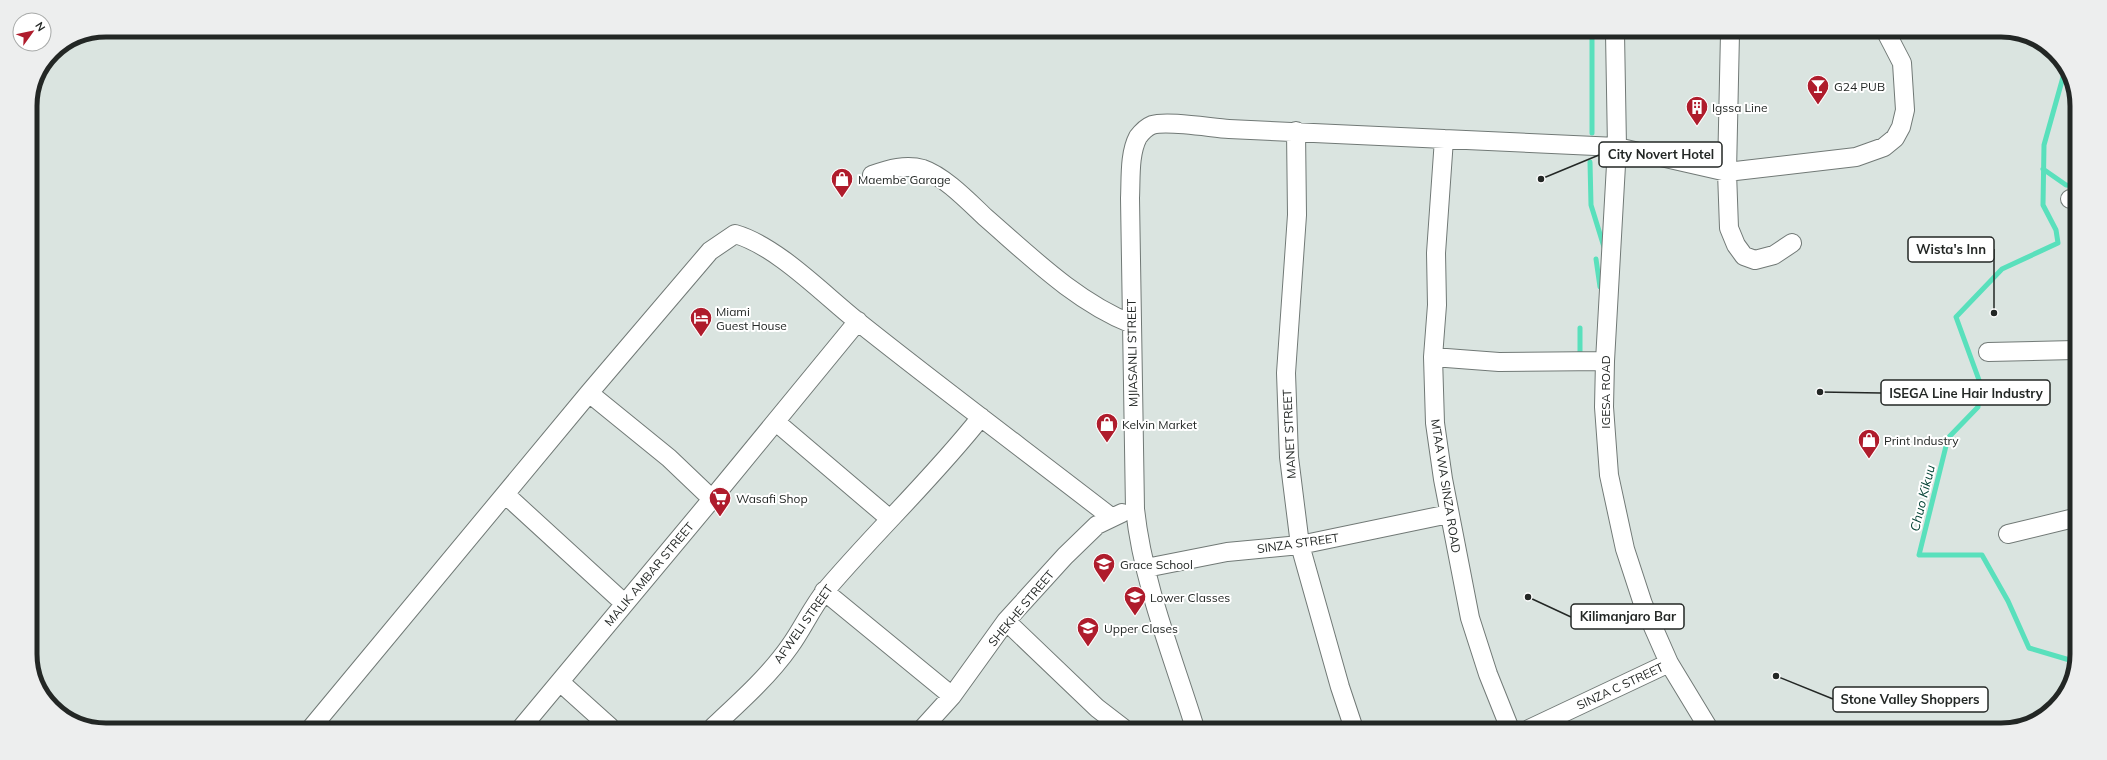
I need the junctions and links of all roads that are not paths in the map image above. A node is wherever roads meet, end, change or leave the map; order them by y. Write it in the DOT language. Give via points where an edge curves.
graph roads {
  1 [pos="1615,37"];
  2 [pos="1730,37"];
  3 [pos="1889,37"];
  4 [pos="1296,131"];
  5 [pos="1444,139"];
  6 [pos="1617,147"];
  7 [pos="1727,172"];
  8 [pos="872,175"];
  9 [pos="1792,243"];
  10 [pos="858,321"];
  11 [pos="1132,324"];
  12 [pos="2070,350"];
  13 [pos="1988,352"];
  14 [pos="1433,357"];
  15 [pos="1605,361"];
  16 [pos="589,393"];
  17 [pos="981,417"];
  18 [pos="776,422"];
  19 [pos="506,495"];
  20 [pos="712,500"];
  21 [pos="1135,509"];
  22 [pos="1449,514"];
  23 [pos="1111,517"];
  24 [pos="890,519"];
  25 [pos="2070,519"];
  26 [pos="2008,534"];
  27 [pos="1300,545"];
  28 [pos="1146,568"];
  29 [pos="824,591"];
  30 [pos="624,603"];
  31 [pos="1006,621"];
  32 [pos="1669,663"];
  33 [pos="560,682"];
  34 [pos="952,696"];
  35 [pos="315,723"];
  36 [pos="525,723"];
  37 [pos="606,723"];
  38 [pos="717,723"];
  39 [pos="928,723"];
  40 [pos="1116,723"];
  41 [pos="1193,723"];
  42 [pos="1352,723"];
  43 [pos="1508,723"];
  44 [pos="1542,723"];
  45 [pos="1705,723"];
  1 -- 6 [label="street, IGESA ROAD"];
  2 -- 7 [label="street"];
  3 -- 7 [label="street" via="1902,63 1905,110 1895,138 1884,147 1856,157"];
  4 -- 5 [label="street"];
  4 -- 11 [label="street, MJIASANLI STREET" via="1167,124 1153,125 1138,137 1132,164 1130,198"];
  4 -- 27 [label="street, MANET STREET" via="1297,215 1288,326 1286,399 1289,457"];
  5 -- 6 [label="street"];
  5 -- 14 [label="street, MTAA WA SINZA ROAD" via="1438,214 1437,305"];
  6 -- 7 [label="street"];
  6 -- 15 [label="street, IGESA ROAD"];
  7 -- 9 [label="street" via="1729,228 1736,246 1744,256 1755,260 1764,258"];
  8 -- 11 [label="street" via="910,166 924,170 966,200 1079,295 1114,317"];
  10 -- 16 [label="street" via="762,245 735,234 710,251"];
  10 -- 17 [label="street"];
  10 -- 18 [label="street, MALIK AMBAR STREET"];
  11 -- 21 [label="street, MJIASANLI STREET"];
  12 -- 13 [label="street"];
  14 -- 15 [label="street" via="1499,362"];
  14 -- 22 [label="street, MTAA WA SINZA ROAD" via="1435,422"];
  15 -- 32 [label="street, IGESA ROAD" via="1605,430 1612,492 1637,588"];
  16 -- 19 [label="street"];
  16 -- 20 [label="street" via="658,448"];
  17 -- 23 [label="street"];
  17 -- 24 [label="street, AFWELI STREET" via="936,472"];
  18 -- 20 [label="street, MALIK AMBAR STREET"];
  18 -- 24 [label="street"];
  19 -- 30 [label="street"];
  19 -- 35 [label="street"];
  20 -- 30 [label="street, MALIK AMBAR STREET"];
  21 -- 23 [label="street, SHEKHE STREET"];
  21 -- 28 [label="street, MJIASANLI STREET"];
  22 -- 27 [label="street, SINZA STREET"];
  22 -- 43 [label="street, MTAA WA SINZA ROAD" via="1470,618"];
  23 -- 31 [label="street, SHEKHE STREET" via="1097,525 1074,547"];
  24 -- 29 [label="street, AFWELI STREET"];
  25 -- 26 [label="street"];
  27 -- 28 [label="street, SINZA STREET" via="1227,552"];
  27 -- 42 [label="street, MANET STREET"];
  28 -- 41 [label="street, MJIASANLI STREET"];
  29 -- 34 [label="street"];
  29 -- 38 [label="street, AFWELI STREET" via="790,647"];
  30 -- 33 [label="street, MALIK AMBAR STREET"];
  31 -- 34 [label="street, SHEKHE STREET"];
  31 -- 40 [label="street" via="1097,708"];
  32 -- 44 [label="street, SINZA C STREET"];
  32 -- 45 [label="street, IGESA ROAD"];
  33 -- 36 [label="street, MALIK AMBAR STREET"];
  33 -- 37 [label="street"];
  34 -- 39 [label="street, SHEKHE STREET"];
}
